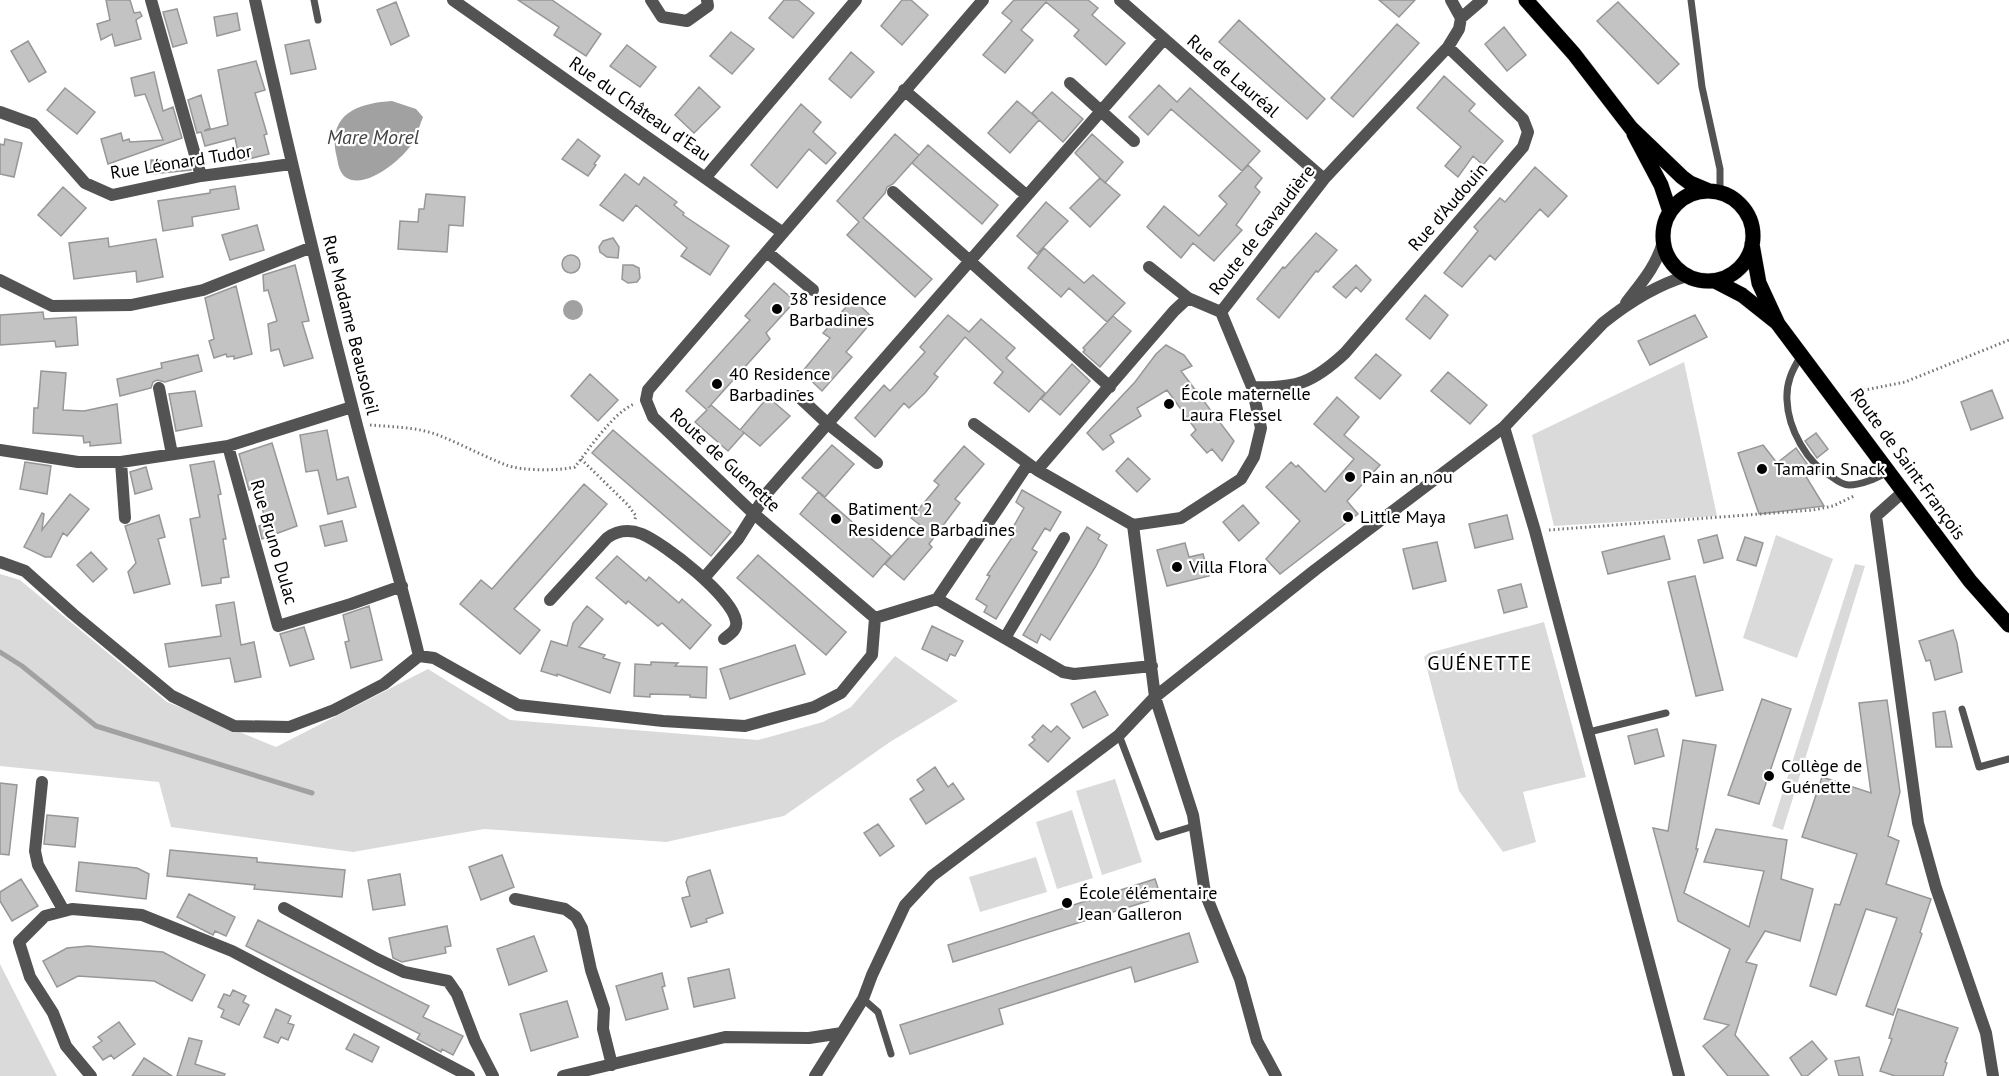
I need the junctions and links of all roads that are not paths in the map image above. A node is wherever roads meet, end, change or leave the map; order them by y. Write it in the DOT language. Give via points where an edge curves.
graph roads {
  1 [pos="151,0"];
  2 [pos="255,0"];
  3 [pos="314,0"];
  4 [pos="453,0"];
  5 [pos="651,0"];
  6 [pos="707,0"];
  7 [pos="855,0"];
  8 [pos="983,0"];
  9 [pos="1120,0"];
  10 [pos="1451,0"];
  11 [pos="1482,0"];
  12 [pos="1526,0"];
  13 [pos="1691,0"];
  14 [pos="1461,18"];
  15 [pos="318,20"];
  16 [pos="1164,39"];
  17 [pos="1448,47"];
  18 [pos="1070,83"];
  19 [pos="904,90"];
  20 [pos="1101,110"];
  21 [pos="0,112"];
  22 [pos="1631,128"];
  23 [pos="1134,141"];
  24 [pos="291,164"];
  25 [pos="201,176"];
  26 [pos="705,178"];
  27 [pos="1324,179"];
  28 [pos="893,192"];
  29 [pos="1716,193"];
  30 [pos="1026,195"];
  31 [pos="1670,212"];
  32 [pos="783,233"];
  33 [pos="1663,242"];
  34 [pos="1752,244"];
  35 [pos="312,247"];
  36 [pos="767,252"];
  37 [pos="970,262"];
  38 [pos="1149,267"];
  39 [pos="1687,276"];
  40 [pos="0,280"];
  41 [pos="1715,281"];
  42 [pos="813,290"];
  43 [pos="1188,298"];
  44 [pos="1621,308"];
  45 [pos="1221,312"];
  46 [pos="1778,324"];
  47 [pos="1802,354"];
  48 [pos="1110,387"];
  49 [pos="1252,387"];
  50 [pos="159,388"];
  51 [pos="798,396"];
  52 [pos="352,407"];
  53 [pos="828,424"];
  54 [pos="974,424"];
  55 [pos="1504,427"];
  56 [pos="228,446"];
  57 [pos="0,450"];
  58 [pos="172,454"];
  59 [pos="121,462"];
  60 [pos="877,464"];
  61 [pos="1032,467"];
  62 [pos="1888,472"];
  63 [pos="1903,492"];
  64 [pos="753,513"];
  65 [pos="125,518"];
  66 [pos="1133,525"];
  67 [pos="1064,538"];
  68 [pos="0,562"];
  69 [pos="704,578"];
  70 [pos="402,586"];
  71 [pos="937,599"];
  72 [pos="550,600"];
  73 [pos="875,618"];
  74 [pos="2009,625"];
  75 [pos="1005,638"];
  76 [pos="724,639"];
  77 [pos="419,656"];
  78 [pos="1152,666"];
  79 [pos="1155,697"];
  80 [pos="1962,709"];
  81 [pos="1666,713"];
  82 [pos="1588,732"];
  83 [pos="1119,735"];
  84 [pos="2009,759"];
  85 [pos="42,782"];
  86 [pos="1194,826"];
  87 [pos="515,899"];
  88 [pos="284,908"];
  89 [pos="64,911"];
  90 [pos="863,999"];
  91 [pos="842,1033"];
  92 [pos="891,1054"];
  93 [pos="612,1065"];
  94 [pos="91,1076"];
  95 [pos="469,1076"];
  96 [pos="493,1076"];
  97 [pos="563,1076"];
  98 [pos="815,1076"];
  99 [pos="1276,1076"];
  100 [pos="1679,1076"];
  101 [pos="1993,1076"];
  1 -- 25 [label="street"];
  2 -- 24 [label="street, Rue Madame Beausoleil"];
  3 -- 15 [label="lane"];
  4 -- 26 [label="street, Rue du Château d'Eau"];
  5 -- 6 [label="street" via="662,17 687,21 708,6"];
  7 -- 26 [label="street, Rue du Château d'Eau"];
  8 -- 19 [label="street"];
  9 -- 16 [label="street, Rue de Lauréal"];
  10 -- 14 [label="street"];
  11 -- 14 [label="street, Route de Gavaudière"];
  12 -- 22 [label="main road"];
  13 -- 29 [label="lane" via="1702,87 1720,169"];
  14 -- 17 [label="street, Route de Gavaudière"];
  16 -- 20 [label="street"];
  16 -- 27 [label="street, Rue de Lauréal"];
  17 -- 27 [label="street, Route de Gavaudière"];
  17 -- 49 [label="street, Rue d'Audouin" via="1523,118 1528,132 1524,147 1326,371 1305,383"];
  18 -- 20 [label="street"];
  19 -- 30 [label="street"];
  19 -- 32 [label="street"];
  20 -- 23 [label="street"];
  20 -- 30 [label="street"];
  21 -- 25 [label="street, Rue Léonard Tudor" via="33,124 85,183 112,195"];
  22 -- 29 [label="main road" via="1682,177"];
  22 -- 31 [label="main road" via="1661,185"];
  24 -- 25 [label="street, Rue Léonard Tudor"];
  24 -- 35 [label="street, Rue Madame Beausoleil"];
  26 -- 32 [label="street"];
  27 -- 45 [label="street, Route de Gavaudière"];
  28 -- 37 [label="street"];
  29 -- 31 [label="main road" via="1693,194"];
  29 -- 34 [label="main road" via="1739,204 1748,216"];
  30 -- 37 [label="street"];
  31 -- 33 [label="main road"];
  32 -- 36 [label="street"];
  33 -- 39 [label="main road" via="1671,262"];
  33 -- 44 [label="street" via="1659,258"];
  34 -- 41 [label="main road" via="1739,268"];
  34 -- 46 [label="main road, Route de Saint-François" via="1759,283"];
  35 -- 40 [label="street" via="203,290 131,305 52,306"];
  35 -- 52 [label="street, Rue Madame Beausoleil"];
  36 -- 42 [label="street"];
  36 -- 64 [label="street, Route de Guenette" via="648,390 646,400 653,417"];
  37 -- 48 [label="street"];
  37 -- 53 [label="street"];
  38 -- 43 [label="street"];
  39 -- 41 [label="main road"];
  39 -- 44 [label="street" via="1665,283"];
  41 -- 46 [label="main road, Route de Saint-François" via="1742,295"];
  43 -- 45 [label="street"];
  43 -- 48 [label="street"];
  44 -- 55 [label="street"];
  45 -- 49 [label="street, Route de Gavaudière"];
  46 -- 47 [label="main road, Route de Saint-François"];
  47 -- 62 [label="main road, Route de Saint-François"];
  47 -- 62 [label="lane" via="1790,376 1786,402 1808,458 1820,470 1847,485"];
  48 -- 61 [label="street"];
  49 -- 66 [label="street, Route de Gavaudière" via="1260,428 1254,457 1241,478 1181,518"];
  50 -- 58 [label="street"];
  51 -- 53 [label="street"];
  52 -- 56 [label="street"];
  52 -- 70 [label="street, Rue Madame Beausoleil"];
  53 -- 60 [label="street"];
  53 -- 64 [label="street"];
  54 -- 61 [label="street"];
  55 -- 79 [label="street"];
  55 -- 82 [label="street" via="1536,531"];
  56 -- 58 [label="street"];
  56 -- 70 [label="street, Rue Bruno Dulac" via="278,626"];
  57 -- 59 [label="street" via="78,462"];
  58 -- 59 [label="street"];
  59 -- 65 [label="street"];
  61 -- 66 [label="street"];
  61 -- 71 [label="street"];
  62 -- 63 [label="main road, Route de Saint-François"];
  63 -- 74 [label="main road, Route de Saint-François" via="1970,581"];
  63 -- 101 [label="street" via="1876,516 1918,823 1986,1033"];
  64 -- 69 [label="street" via="738,539"];
  64 -- 73 [label="street, Route de Guenette"];
  66 -- 78 [label="street"];
  67 -- 75 [label="street"];
  68 -- 77 [label="street" via="25,571 172,696 234,726 289,726 334,710 384,684"];
  69 -- 72 [label="street" via="652,539 617,531"];
  69 -- 76 [label="street" via="737,622 734,631"];
  70 -- 77 [label="street, Rue Madame Beausoleil"];
  71 -- 73 [label="street"];
  71 -- 75 [label="street"];
  73 -- 77 [label="street" via="872,655 841,693 814,707 745,726 518,705 434,658"];
  75 -- 78 [label="street" via="1063,672"];
  78 -- 79 [label="street"];
  79 -- 83 [label="street"];
  79 -- 86 [label="street"];
  80 -- 84 [label="lane" via="1979,767"];
  81 -- 82 [label="lane"];
  82 -- 100 [label="street"];
  83 -- 86 [label="lane" via="1158,837"];
  83 -- 90 [label="street" via="932,876 905,905"];
  85 -- 89 [label="street" via="35,851 38,865"];
  86 -- 99 [label="street" via="1205,893 1240,979 1257,1041"];
  87 -- 93 [label="street" via="565,909 576,916 604,1009 603,1029"];
  88 -- 96 [label="street" via="404,972 448,981"];
  89 -- 94 [label="street" via="45,916 19,942 30,977 53,1013 66,1046"];
  89 -- 95 [label="street" via="142,915 232,951"];
  90 -- 91 [label="street"];
  90 -- 92 [label="lane" via="878,1012"];
  91 -- 93 [label="street" via="809,1038 724,1037"];
  91 -- 98 [label="street"];
  93 -- 97 [label="street"];
}
